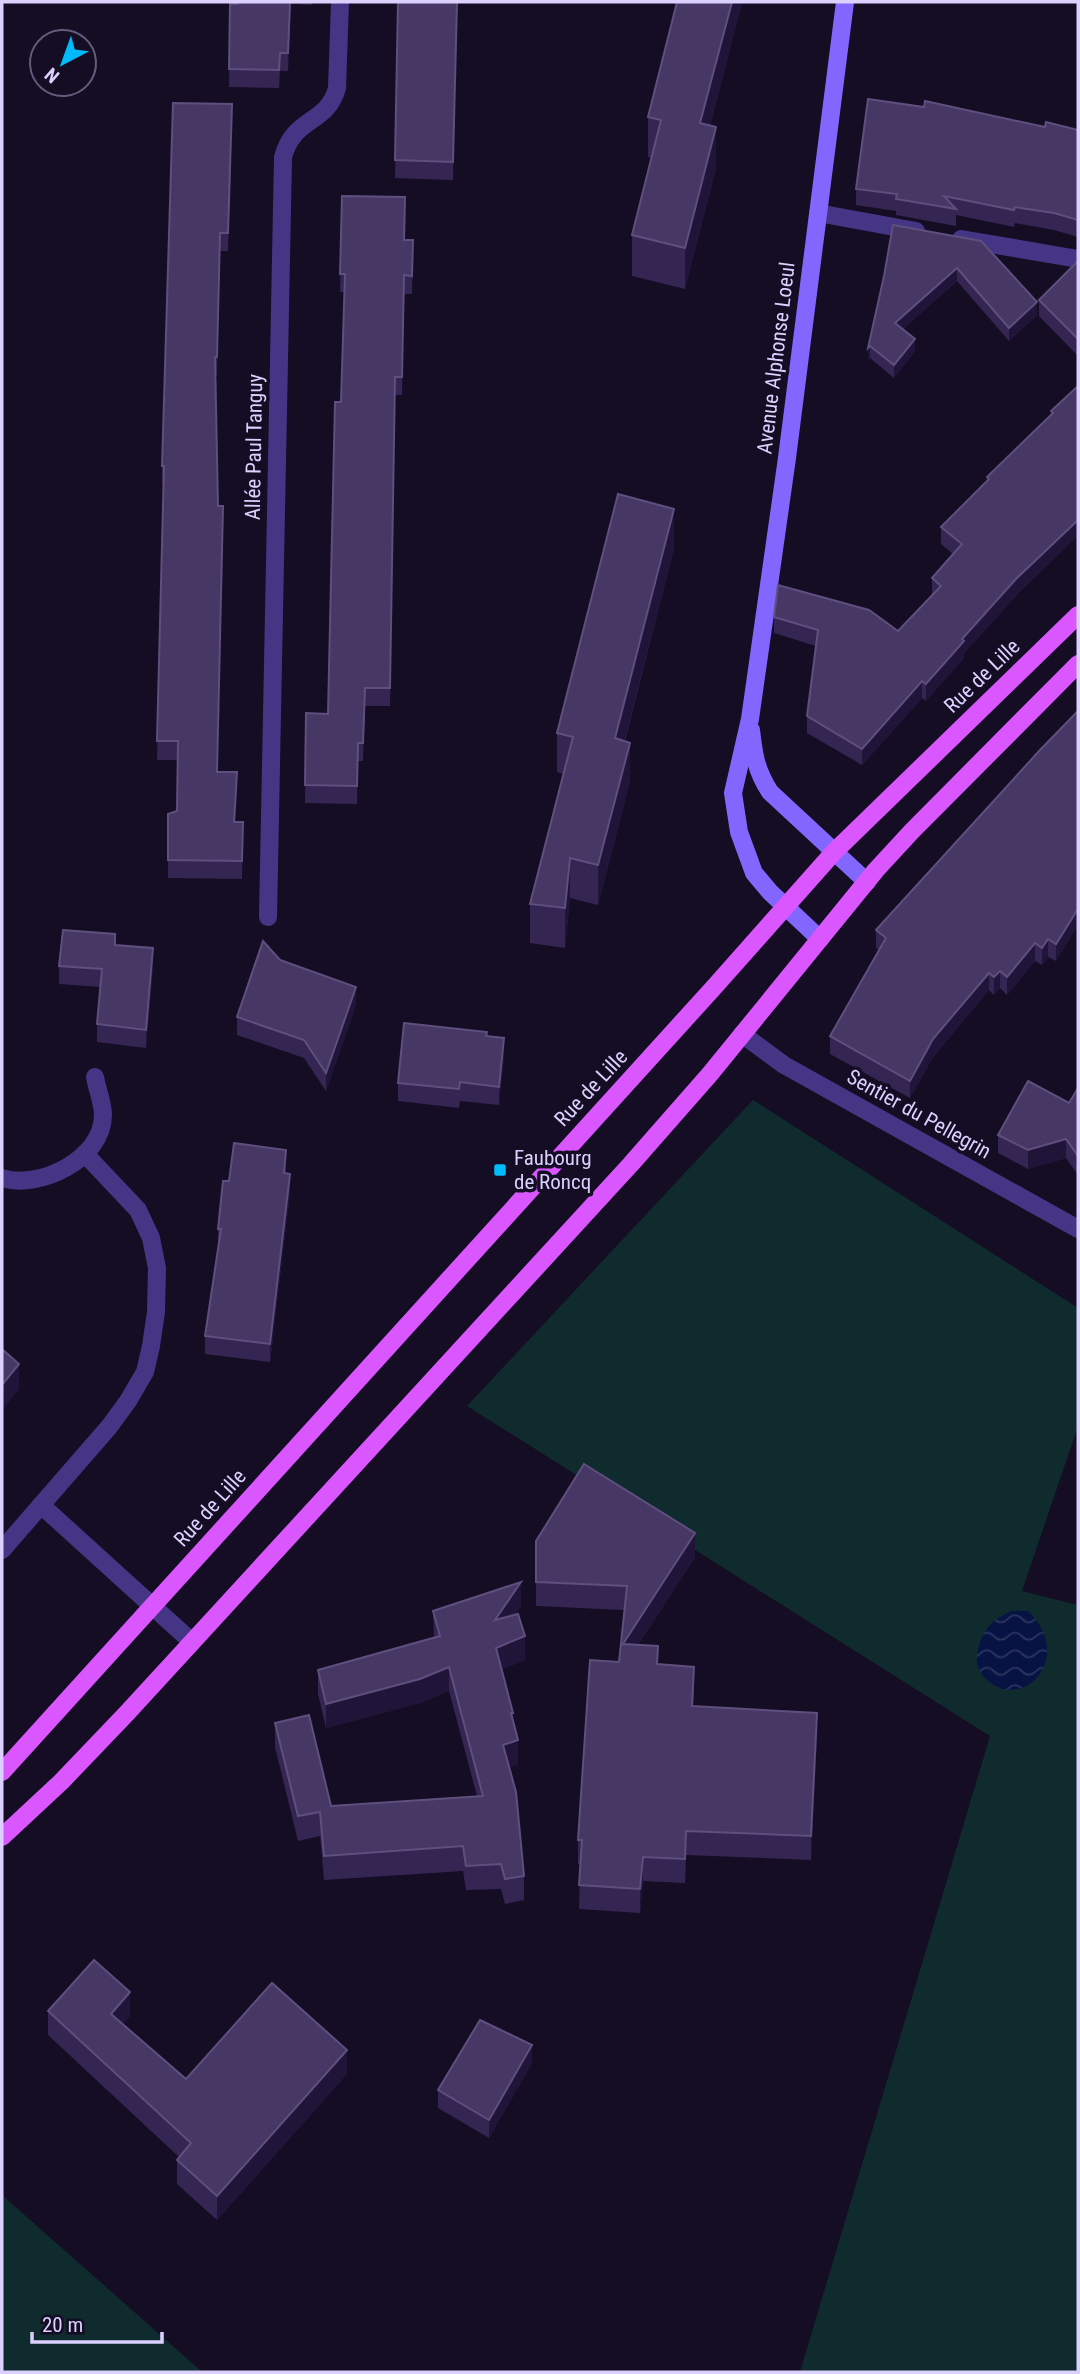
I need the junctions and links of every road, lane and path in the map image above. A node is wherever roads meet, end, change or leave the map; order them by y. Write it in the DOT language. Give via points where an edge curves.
graph roads {
  1 [pos="340,2"];
  2 [pos="845,2"];
  3 [pos="818,214"];
  4 [pos="1078,259"];
  5 [pos="1078,615"];
  6 [pos="1078,664"];
  7 [pos="750,719"];
  8 [pos="834,852"];
  9 [pos="867,881"];
  10 [pos="786,906"];
  11 [pos="268,916"];
  12 [pos="820,939"];
  13 [pos="742,1034"];
  14 [pos="95,1077"];
  15 [pos="85,1154"];
  16 [pos="2,1178"];
  17 [pos="1078,1228"];
  18 [pos="41,1506"];
  19 [pos="2,1549"];
  20 [pos="152,1605"];
  21 [pos="192,1642"];
  22 [pos="2,1772"];
  23 [pos="2,1837"];
  1 -- 11 [label="street, Allée Paul Tanguy" via="334,98 290,137 283,157"];
  2 -- 3 [label="main road, Avenue Alphonse Loeul"];
  3 -- 4 [label="street"];
  3 -- 7 [label="main road, Avenue Alphonse Loeul"];
  5 -- 8 [label="main road, Rue de Lille"];
  6 -- 9 [label="main road"];
  7 -- 8 [label="main road, Avenue Alphonse Loeul" via="759,775 779,802"];
  7 -- 10 [label="main road, Avenue Alphonse Loeul" via="734,783 736,820 754,873"];
  8 -- 9 [label="main road, Avenue Alphonse Loeul"];
  8 -- 10 [label="main road, Rue de Lille"];
  9 -- 12 [label="main road"];
  10 -- 12 [label="main road, Avenue Alphonse Loeul"];
  10 -- 20 [label="main road, Rue de Lille"];
  12 -- 13 [label="main road"];
  13 -- 17 [label="street, Sentier du Pellegrin" via="784,1065"];
  13 -- 21 [label="main road" via="631,1164"];
  14 -- 15 [label="street" via="103,1115 100,1131"];
  15 -- 16 [label="street" via="37,1180"];
  15 -- 18 [label="street" via="138,1210 151,1237 158,1268 156,1312 145,1372 128,1401"];
  18 -- 19 [label="street"];
  18 -- 20 [label="street"];
  20 -- 21 [label="street"];
  20 -- 22 [label="main road, Rue de Lille"];
  21 -- 23 [label="main road" via="61,1782"];
}
